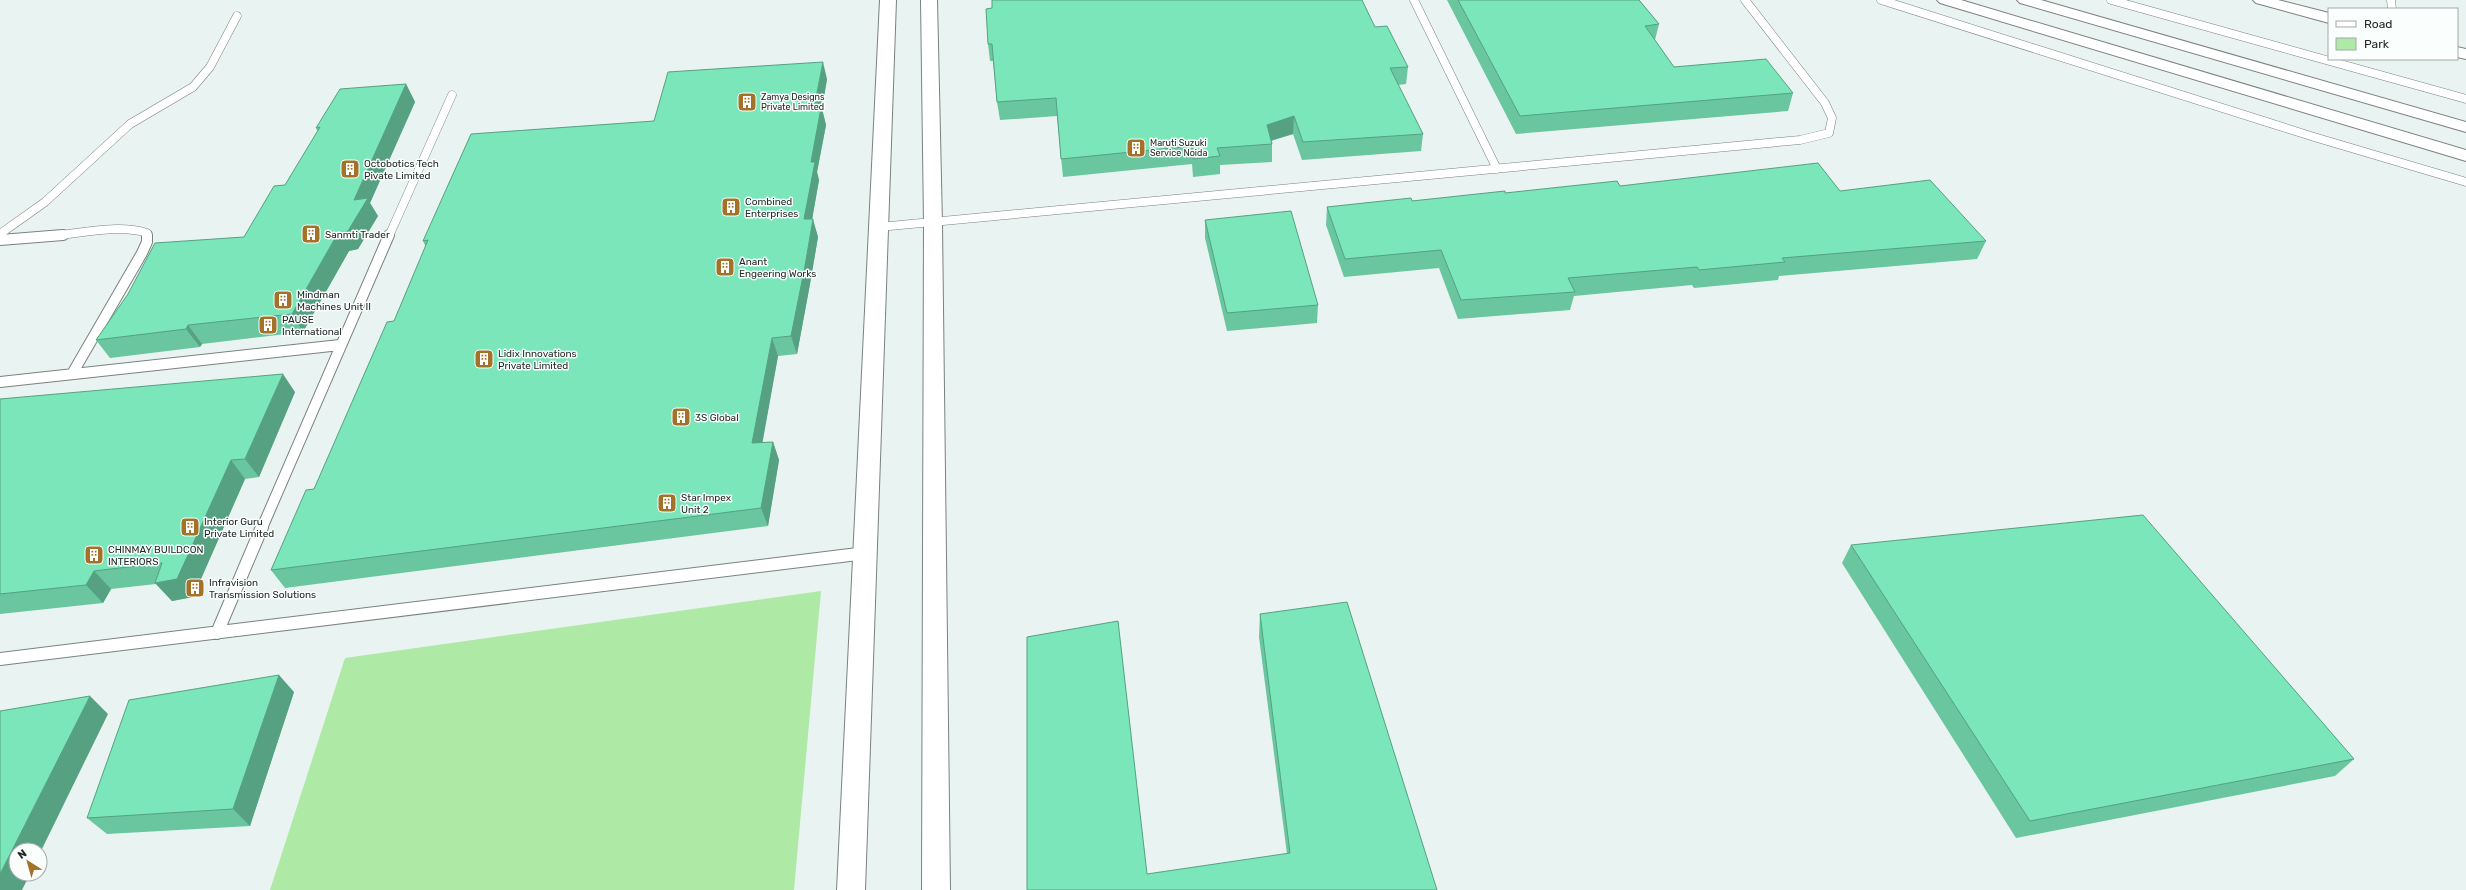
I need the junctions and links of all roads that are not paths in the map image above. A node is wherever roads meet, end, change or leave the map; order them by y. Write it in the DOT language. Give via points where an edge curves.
graph roads {
  1 [pos="888,0"];
  2 [pos="929,0"];
  3 [pos="1414,0"];
  4 [pos="1745,0"];
  5 [pos="1880,0"];
  6 [pos="1945,0"];
  7 [pos="2025,0"];
  8 [pos="2111,0"];
  9 [pos="2261,0"];
  10 [pos="238,16"];
  11 [pos="2328,18"];
  12 [pos="452,96"];
  13 [pos="2466,100"];
  14 [pos="2466,127"];
  15 [pos="2466,156"];
  16 [pos="1497,169"];
  17 [pos="2466,182"];
  18 [pos="933,224"];
  19 [pos="879,227"];
  20 [pos="0,234"];
  21 [pos="0,240"];
  22 [pos="340,345"];
  23 [pos="72,374"];
  24 [pos="0,382"];
  25 [pos="866,553"];
  26 [pos="217,633"];
  27 [pos="0,659"];
  28 [pos="851,890"];
  29 [pos="936,890"];
  1 -- 19 [label="street"];
  2 -- 18 [label="street"];
  3 -- 16 [label="lane"];
  4 -- 16 [label="lane" via="1825,103 1835,123 1830,133 1800,140"];
  5 -- 17 [label="lane" via="2307,135"];
  6 -- 15 [label="street"];
  7 -- 14 [label="street"];
  8 -- 13 [label="lane"];
  9 -- 11 [label="street"];
  10 -- 20 [label="lane" via="210,67 193,88 130,124 46,202"];
  12 -- 22 [label="lane"];
  16 -- 18 [label="lane"];
  18 -- 19 [label="lane"];
  18 -- 29 [label="street"];
  19 -- 25 [label="street"];
  21 -- 23 [label="lane" via="115,230 137,230 147,233 147,242 142,252"];
  22 -- 23 [label="lane"];
  22 -- 26 [label="lane"];
  23 -- 24 [label="lane"];
  25 -- 26 [label="lane"];
  25 -- 28 [label="street"];
  26 -- 27 [label="lane"];
}
